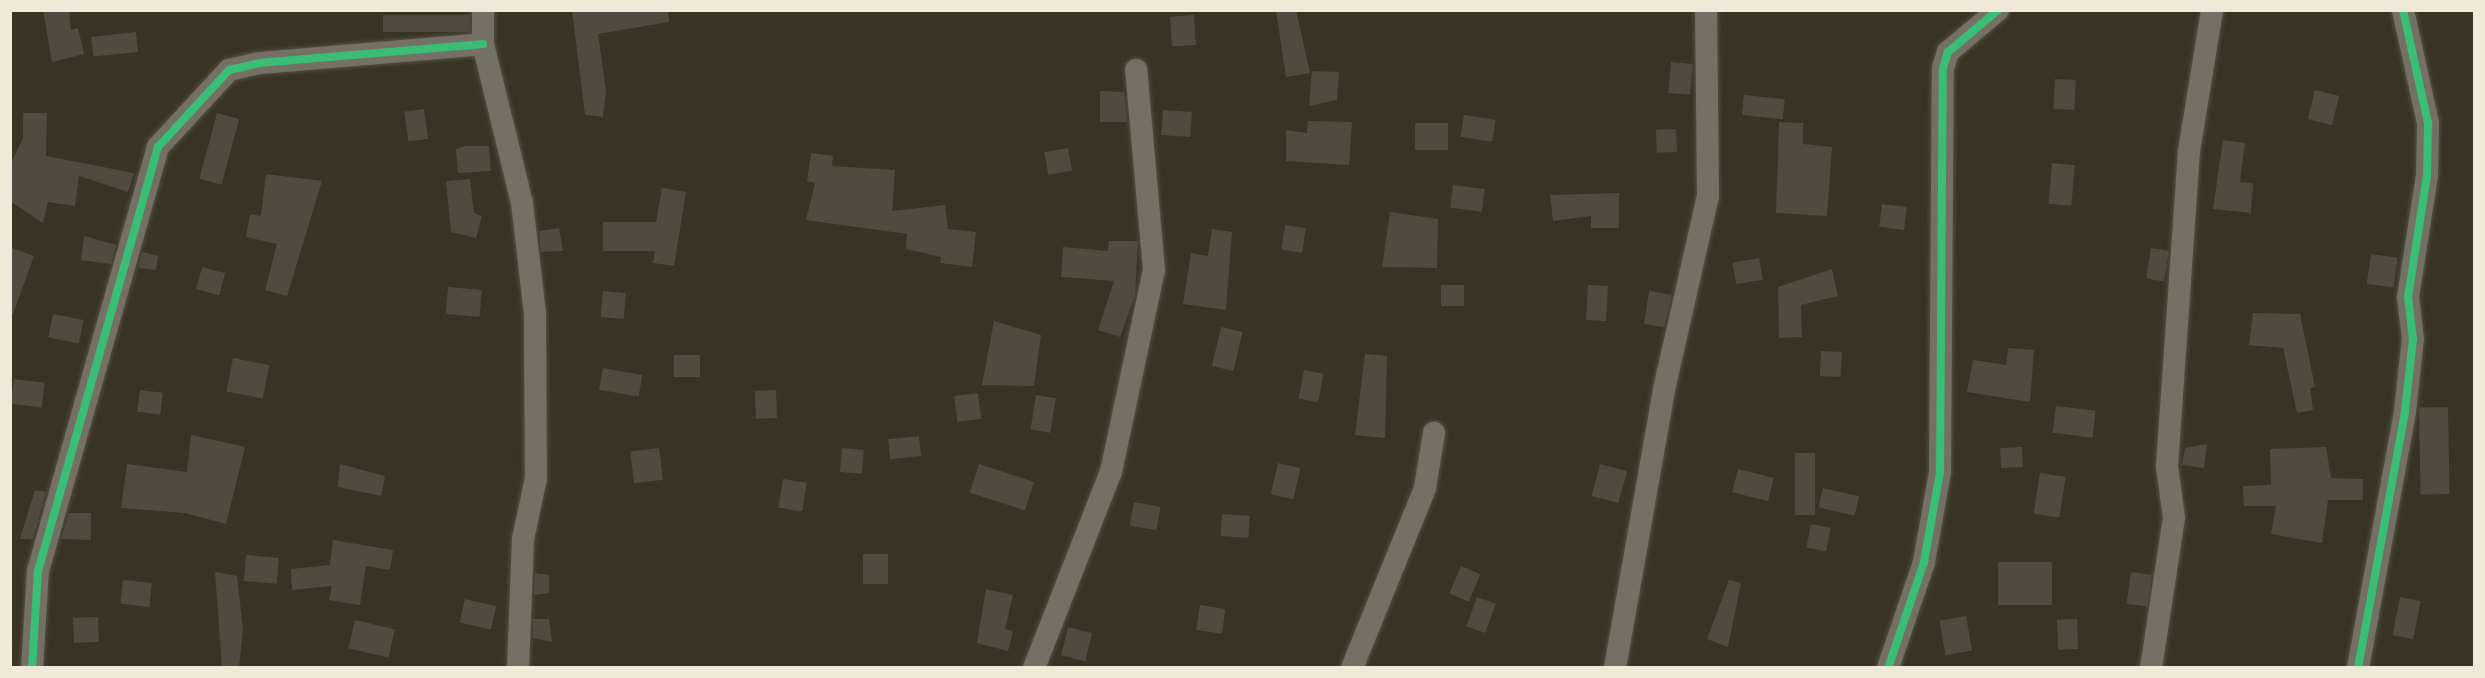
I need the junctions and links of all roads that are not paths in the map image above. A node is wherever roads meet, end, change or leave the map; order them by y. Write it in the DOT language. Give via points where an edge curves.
graph roads {
  1 [pos="483,10"];
  2 [pos="1706,10"];
  3 [pos="1998,10"];
  4 [pos="2212,10"];
  5 [pos="2403,10"];
  6 [pos="483,44"];
  7 [pos="1136,70"];
  8 [pos="1434,433"];
  9 [pos="32,668"];
  10 [pos="518,668"];
  11 [pos="1034,668"];
  12 [pos="1352,668"];
  13 [pos="1615,668"];
  14 [pos="1888,668"];
  15 [pos="2151,668"];
  16 [pos="2358,668"];
  1 -- 6 [label="street"];
  2 -- 13 [label="street" via="1707,196 1665,385"];
  3 -- 14 [label="street" via="1948,52 1943,69 1940,472 1924,562"];
  4 -- 15 [label="street" via="2189,151 2168,466 2174,518"];
  5 -- 16 [label="street" via="2428,123 2427,176 2408,297 2414,339 2405,411"];
  6 -- 9 [label="street" via="259,63 229,70 158,147 38,571"];
  6 -- 10 [label="street" via="522,203 535,314 536,478 523,539"];
  7 -- 11 [label="street" via="1154,270 1111,471"];
  8 -- 12 [label="street" via="1425,488"];
}
